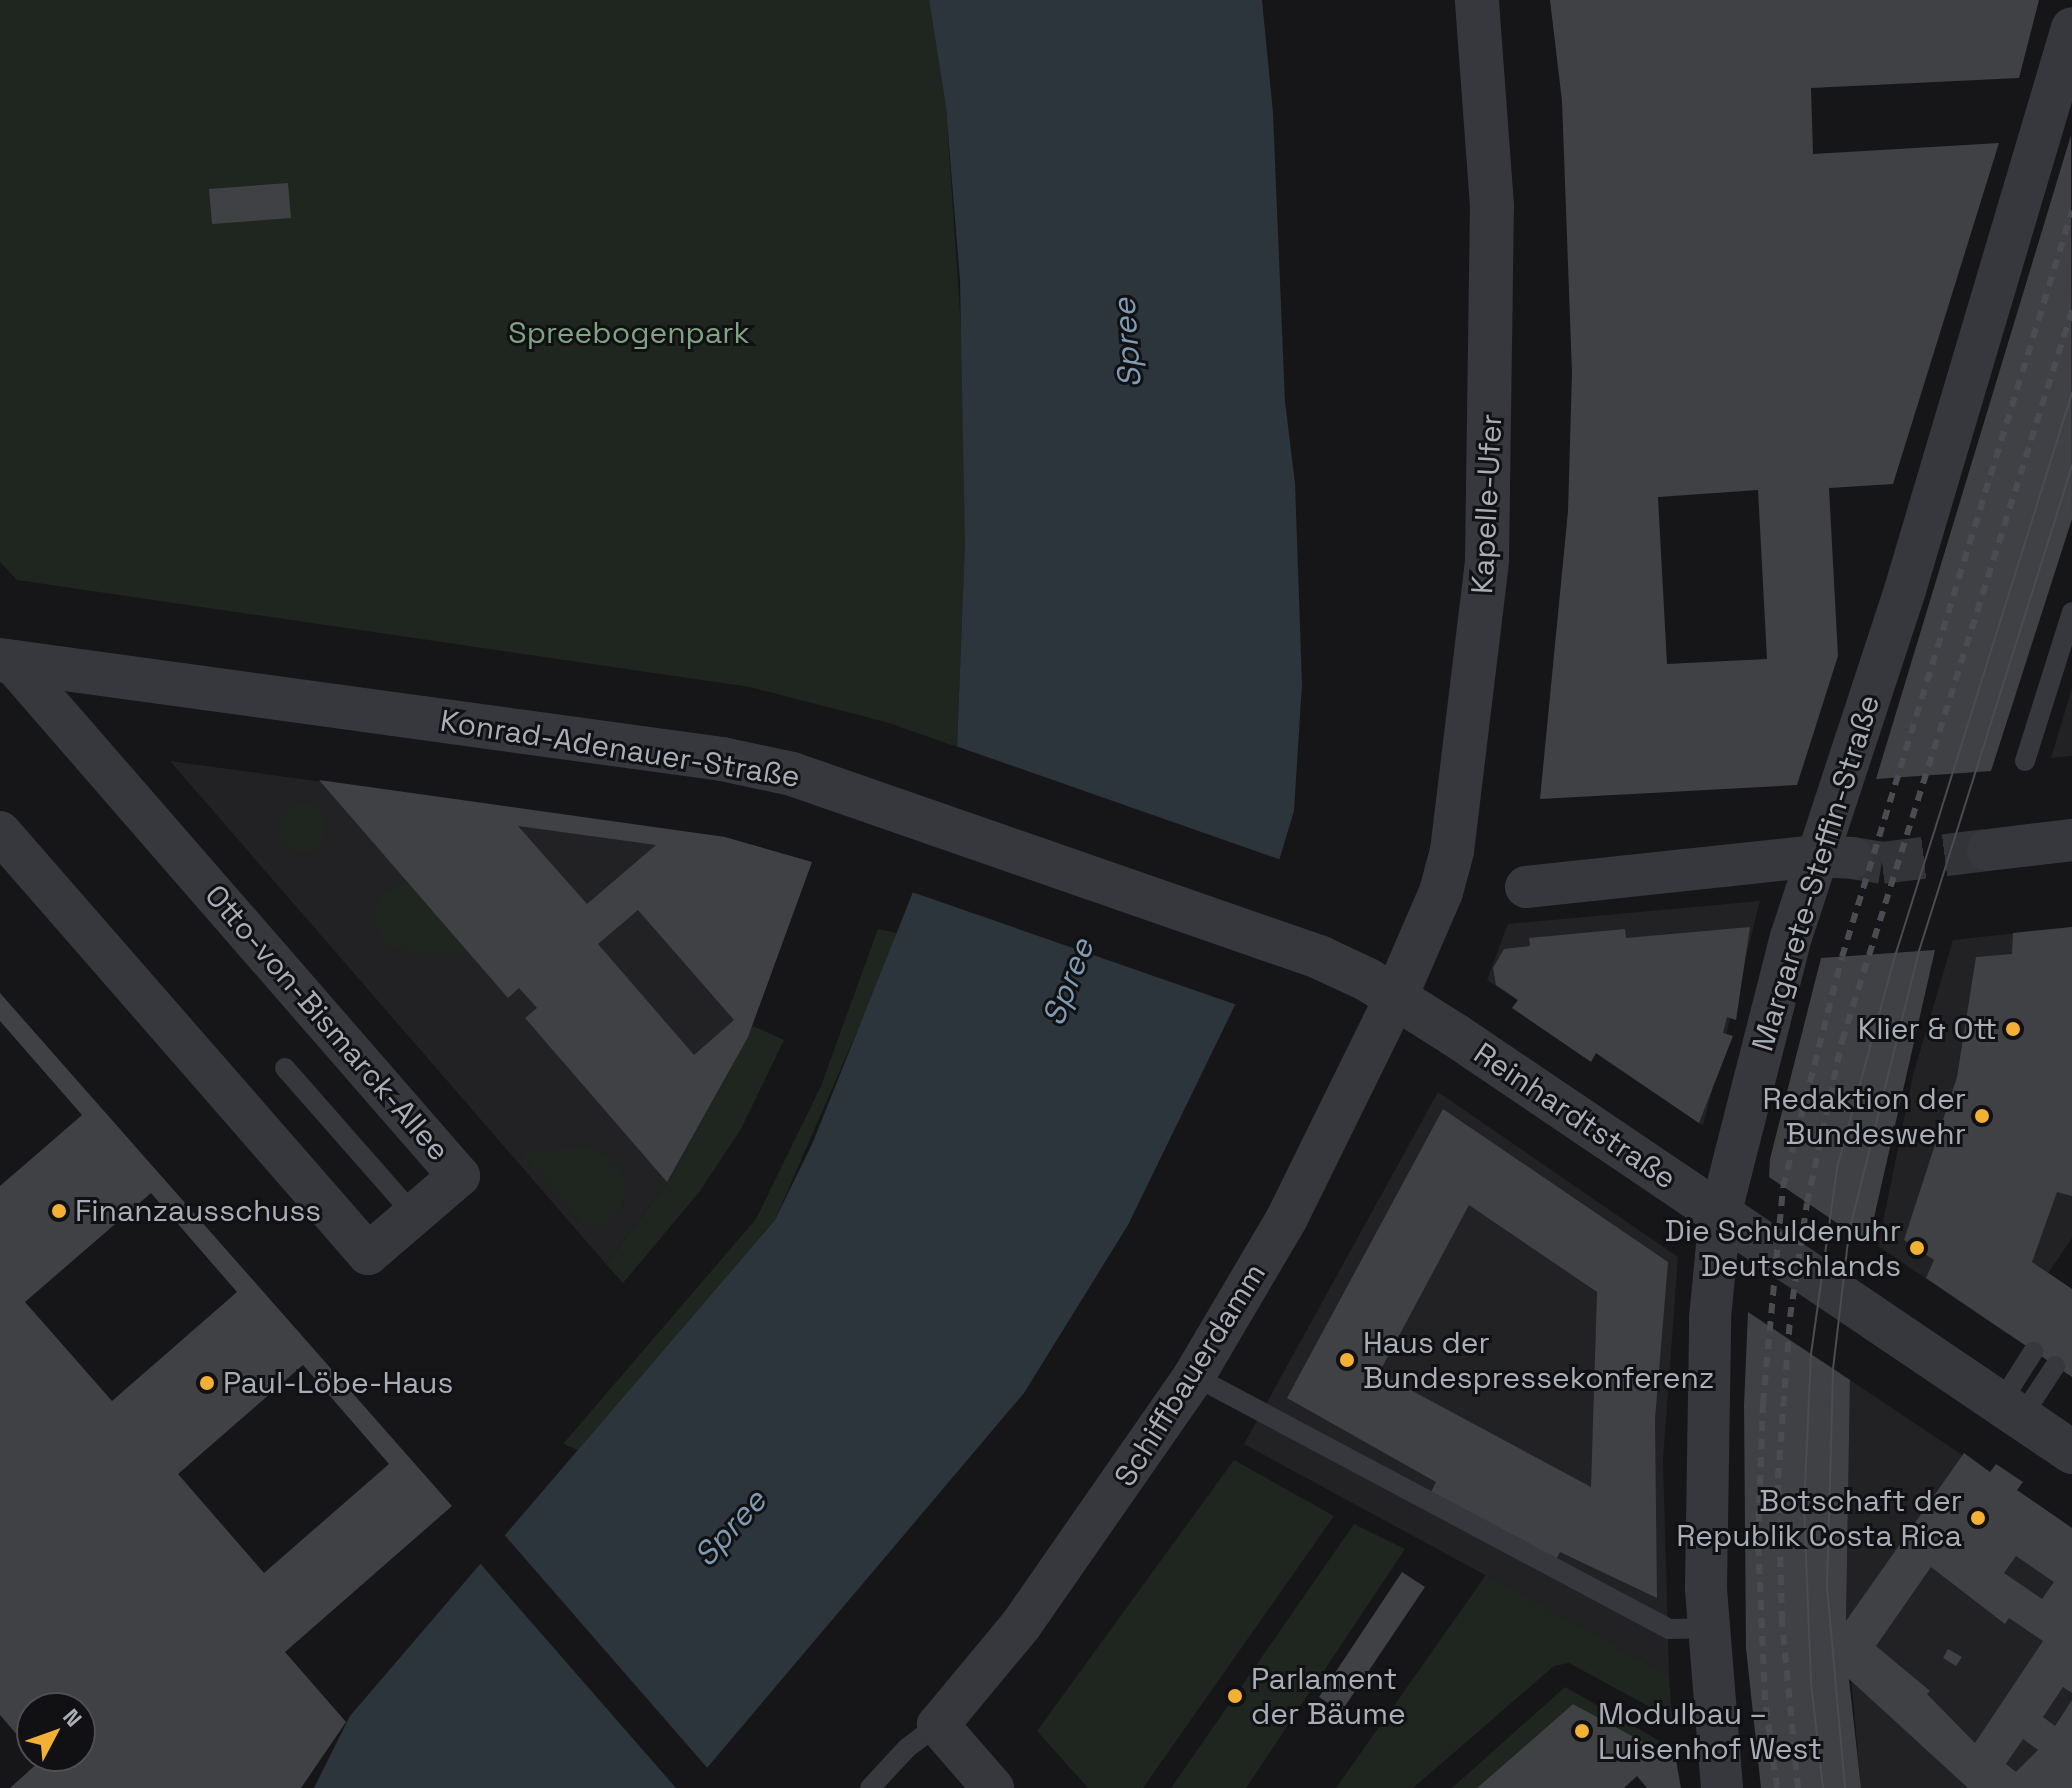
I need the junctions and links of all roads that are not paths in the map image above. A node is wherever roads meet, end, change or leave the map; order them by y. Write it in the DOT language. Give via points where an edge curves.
graph roads {
  1 [pos="1477,0"];
  2 [pos="2072,28"];
  3 [pos="2072,612"];
  4 [pos="4,657"];
  5 [pos="2025,761"];
  6 [pos="0,832"];
  7 [pos="2072,840"];
  8 [pos="1988,850"];
  9 [pos="1834,857"];
  10 [pos="1526,887"];
  11 [pos="1396,996"];
  12 [pos="285,1068"];
  13 [pos="414,1215"];
  14 [pos="1720,1215"];
  15 [pos="2033,1352"];
  16 [pos="2055,1366"];
  17 [pos="1194,1376"];
  18 [pos="2010,1411"];
  19 [pos="2072,1452"];
  20 [pos="1708,1628"];
  21 [pos="938,1725"];
  22 [pos="870,1788"];
  23 [pos="993,1788"];
  24 [pos="1722,1788"];
  1 -- 11 [label="street, Kapelle-Ufer" via="1492,206 1487,560 1452,851 1441,892"];
  2 -- 9 [label="street, Margarete-Steffin-Straße" via="1905,590"];
  3 -- 5 [label="lane"];
  4 -- 11 [label="street, Konrad-Adenauer-Straße" via="722,759 866,796 1319,957"];
  4 -- 13 [label="street, Otto-von-Bismarck-Allee" via="459,1176"];
  6 -- 13 [label="street, Otto-von-Bismarck-Allee" via="368,1254"];
  7 -- 8 [label="street"];
  9 -- 10 [label="street"];
  9 -- 14 [label="street, Margarete-Steffin-Straße"];
  11 -- 14 [label="street, Reinhardtstraße"];
  11 -- 17 [label="street, Schiffbauerdamm" via="1287,1218"];
  12 -- 13 [label="lane"];
  14 -- 18 [label="street, Reinhardtstraße"];
  14 -- 20 [label="street, Margarete-Steffin-Straße" via="1711,1283 1705,1444"];
  15 -- 18 [label="lane"];
  16 -- 18 [label="lane"];
  17 -- 20 [label="lane" via="1669,1629"];
  17 -- 21 [label="street, Schiffbauerdamm" via="1021,1625"];
  18 -- 19 [label="street, Reinhardtstraße"];
  20 -- 24 [label="street, Margarete-Steffin-Straße"];
  21 -- 22 [label="lane" via="907,1748"];
  21 -- 23 [label="street"];
}
